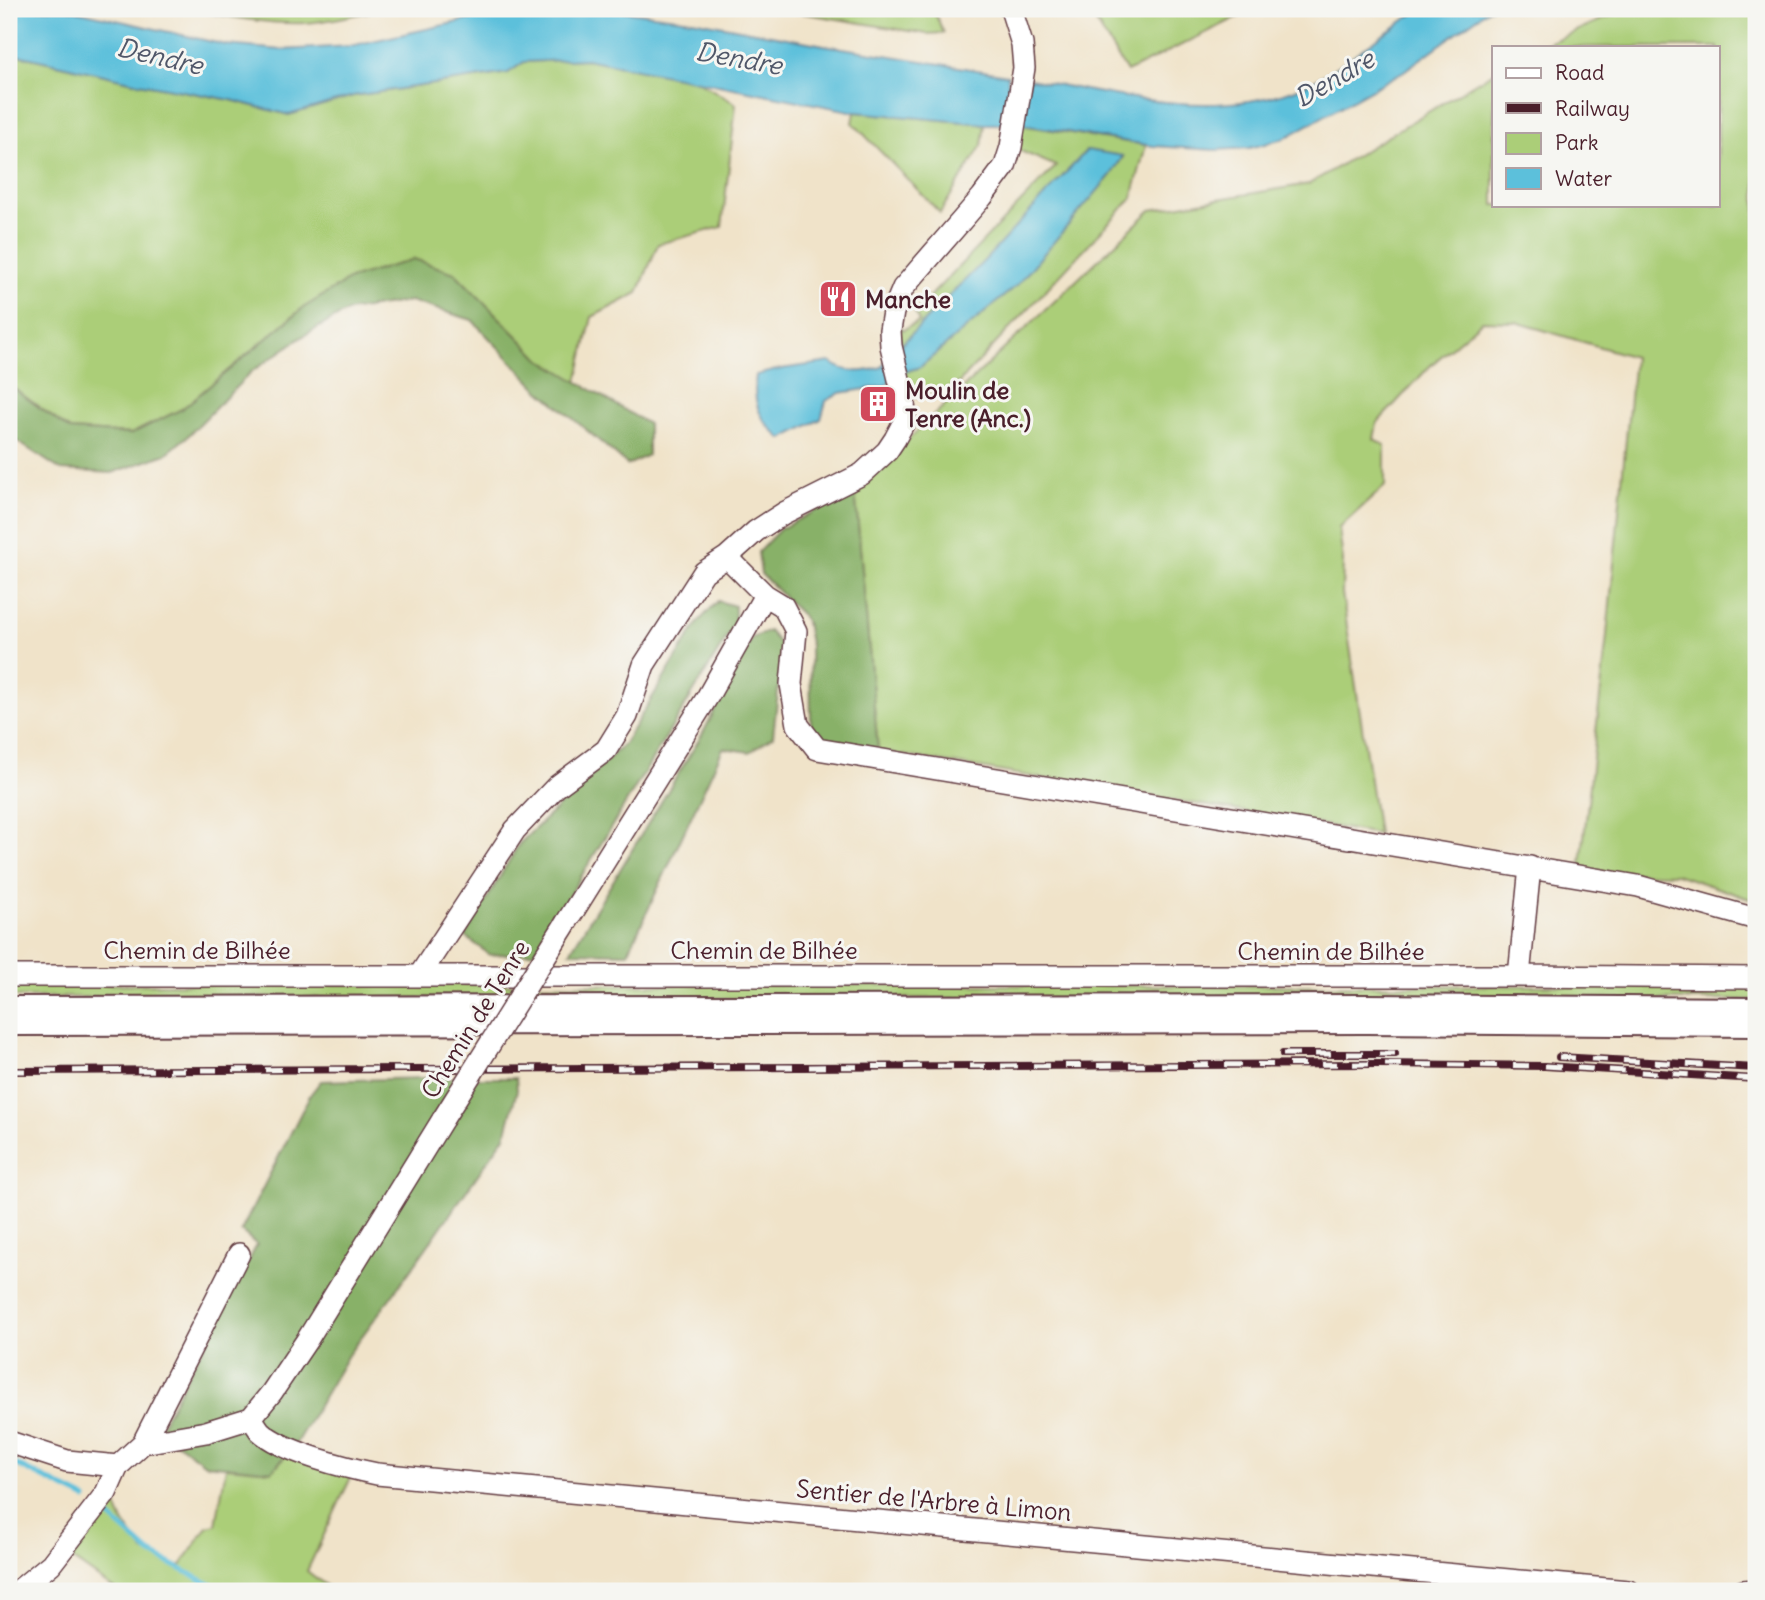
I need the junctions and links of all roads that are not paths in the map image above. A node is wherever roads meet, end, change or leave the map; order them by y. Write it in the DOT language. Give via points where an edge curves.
graph roads {
  1 [pos="1011,9"];
  2 [pos="727,557"];
  3 [pos="765,595"];
  4 [pos="1530,867"];
  5 [pos="1756,919"];
  6 [pos="9,976"];
  7 [pos="419,976"];
  8 [pos="1519,976"];
  9 [pos="1756,978"];
  10 [pos="9,1016"];
  11 [pos="1756,1017"];
  12 [pos="239,1254"];
  13 [pos="251,1418"];
  14 [pos="9,1442"];
  15 [pos="144,1443"];
  16 [pos="118,1466"];
  17 [pos="1756,1590"];
  18 [pos="18,1591"];
  19 [pos="1628,1591"];
  20 [pos="1743,1591"];
  1 -- 2 [label="street" via="1024,68 1004,166 903,288 890,319 905,420 887,451 862,474 784,513"];
  2 -- 3 [label="street"];
  2 -- 7 [label="street" via="704,572 643,665 627,716 606,750 556,787 515,830"];
  3 -- 4 [label="street" via="783,606 796,631 791,684 798,725 817,749"];
  3 -- 13 [label="street, Chemin de Tenre, bridge" via="708,696 307,1340"];
  4 -- 5 [label="street" via="1637,886"];
  4 -- 8 [label="street"];
  6 -- 7 [label="street, Chemin de Bilhée"];
  7 -- 8 [label="street, Chemin de Bilhée"];
  8 -- 9 [label="street, Chemin de Bilhée"];
  10 -- 11 [label="highway"];
  12 -- 15 [label="street"];
  13 -- 15 [label="street"];
  13 -- 19 [label="street, Sentier de l'Arbre à Limon" via="280,1445 377,1474"];
  14 -- 16 [label="street" via="67,1461"];
  15 -- 16 [label="street"];
  16 -- 18 [label="street" via="106,1493 57,1556"];
  17 -- 20 [label="street"];
}
